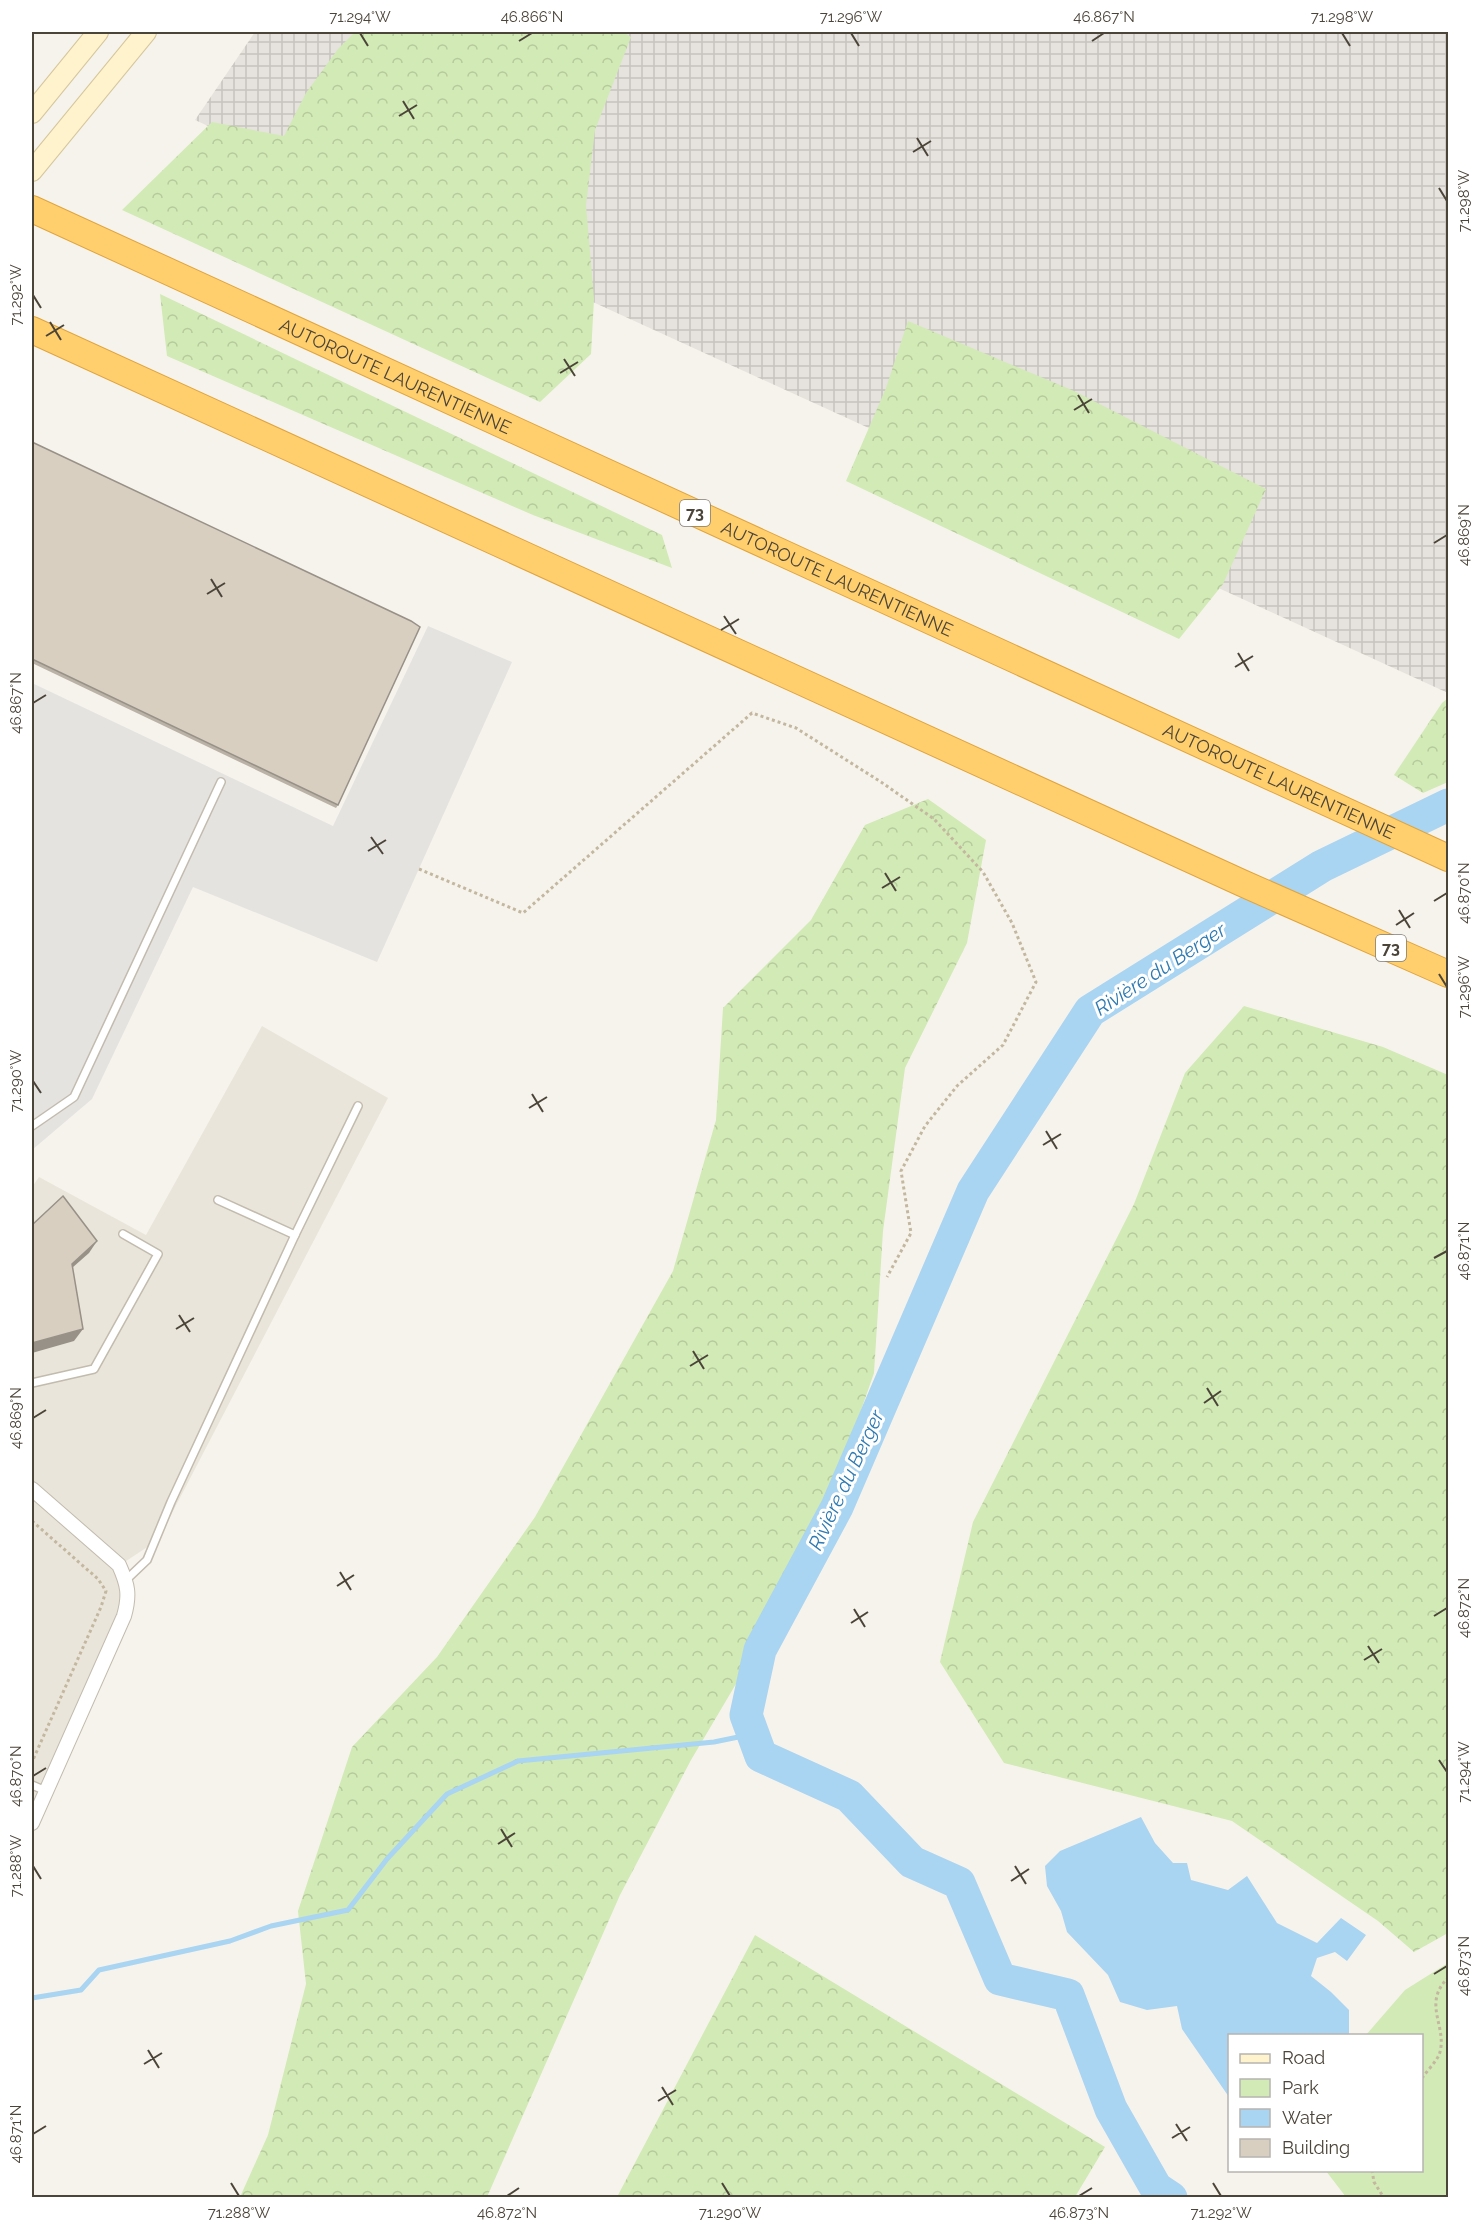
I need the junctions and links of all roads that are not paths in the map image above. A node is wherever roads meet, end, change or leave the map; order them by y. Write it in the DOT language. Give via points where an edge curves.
graph roads {
  1 [pos="98,32"];
  2 [pos="146,32"];
  3 [pos="32,113"];
  4 [pos="32,171"];
  5 [pos="32,209"];
  6 [pos="32,330"];
  7 [pos="221,782"];
  8 [pos="1445,857"];
  9 [pos="1449,974"];
  10 [pos="358,1107"];
  11 [pos="32,1126"];
  12 [pos="218,1200"];
  13 [pos="123,1234"];
  14 [pos="295,1235"];
  15 [pos="32,1383"];
  16 [pos="32,1489"];
  17 [pos="126,1580"];
  18 [pos="32,1785"];
  19 [pos="46,1791"];
  20 [pos="32,1823"];
  1 -- 3 [label="street"];
  2 -- 4 [label="street"];
  5 -- 8 [label="highway, AUTOROUTE LAURENTIENNE / 73"];
  6 -- 9 [label="highway, 73"];
  7 -- 11 [label="lane" via="74,1097"];
  10 -- 14 [label="lane"];
  12 -- 14 [label="lane"];
  13 -- 15 [label="lane" via="158,1254 94,1369"];
  14 -- 17 [label="lane" via="147,1560"];
  16 -- 17 [label="street" via="120,1565"];
  17 -- 19 [label="street" via="129,1598 124,1616"];
  18 -- 19 [label="lane"];
  19 -- 20 [label="street"];
}
